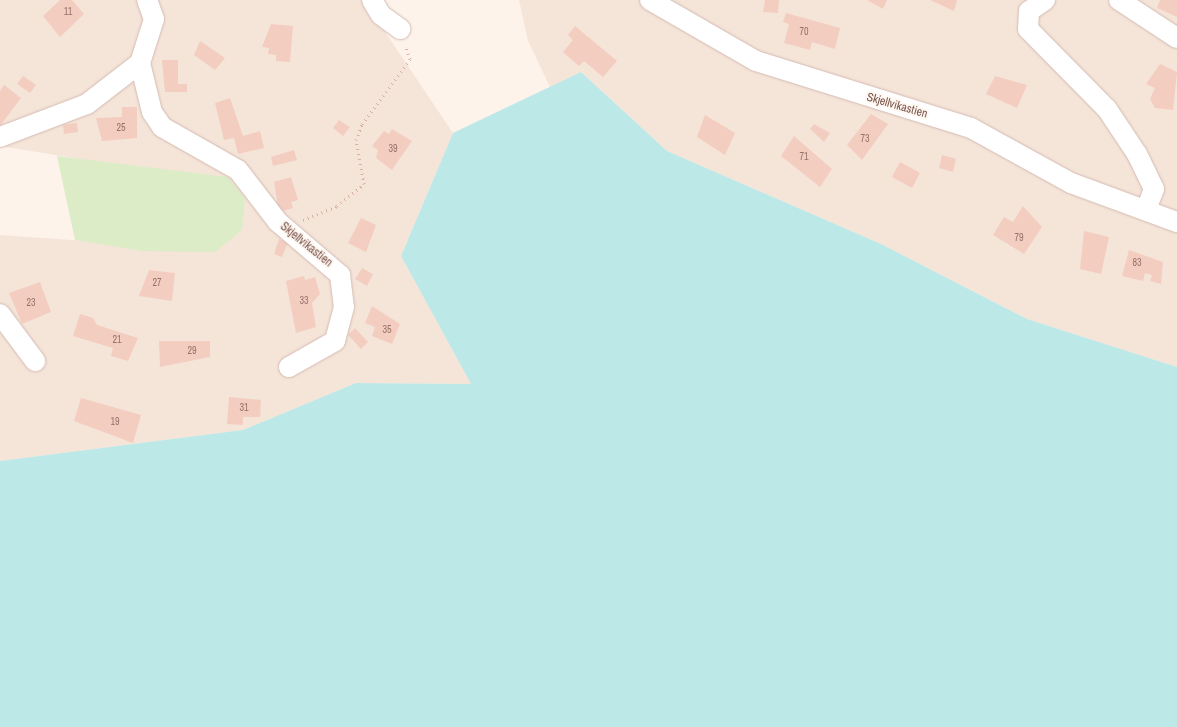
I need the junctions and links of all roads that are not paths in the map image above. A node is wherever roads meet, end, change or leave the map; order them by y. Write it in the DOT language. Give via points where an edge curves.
graph roads {
  1 [pos="147,0"];
  2 [pos="372,0"];
  3 [pos="650,0"];
  4 [pos="1045,0"];
  5 [pos="1119,0"];
  6 [pos="400,28"];
  7 [pos="1177,38"];
  8 [pos="140,63"];
  9 [pos="0,136"];
  10 [pos="1146,210"];
  11 [pos="1177,222"];
  12 [pos="0,314"];
  13 [pos="35,361"];
  14 [pos="289,367"];
  1 -- 8 [label="street" via="154,19"];
  2 -- 6 [label="street" via="381,15"];
  3 -- 10 [label="street, Skjellvikastien" via="756,61 971,128 1071,183"];
  4 -- 10 [label="street" via="1029,10 1028,28 1107,109 1137,154 1154,189"];
  5 -- 7 [label="street"];
  8 -- 9 [label="street" via="86,104"];
  8 -- 14 [label="street, Skjellvikastien" via="152,112 162,127 238,170 284,227 335,269 345,295 343,317 333,344"];
  10 -- 11 [label="street, Skjellvikastien"];
  12 -- 13 [label="street"];
}
